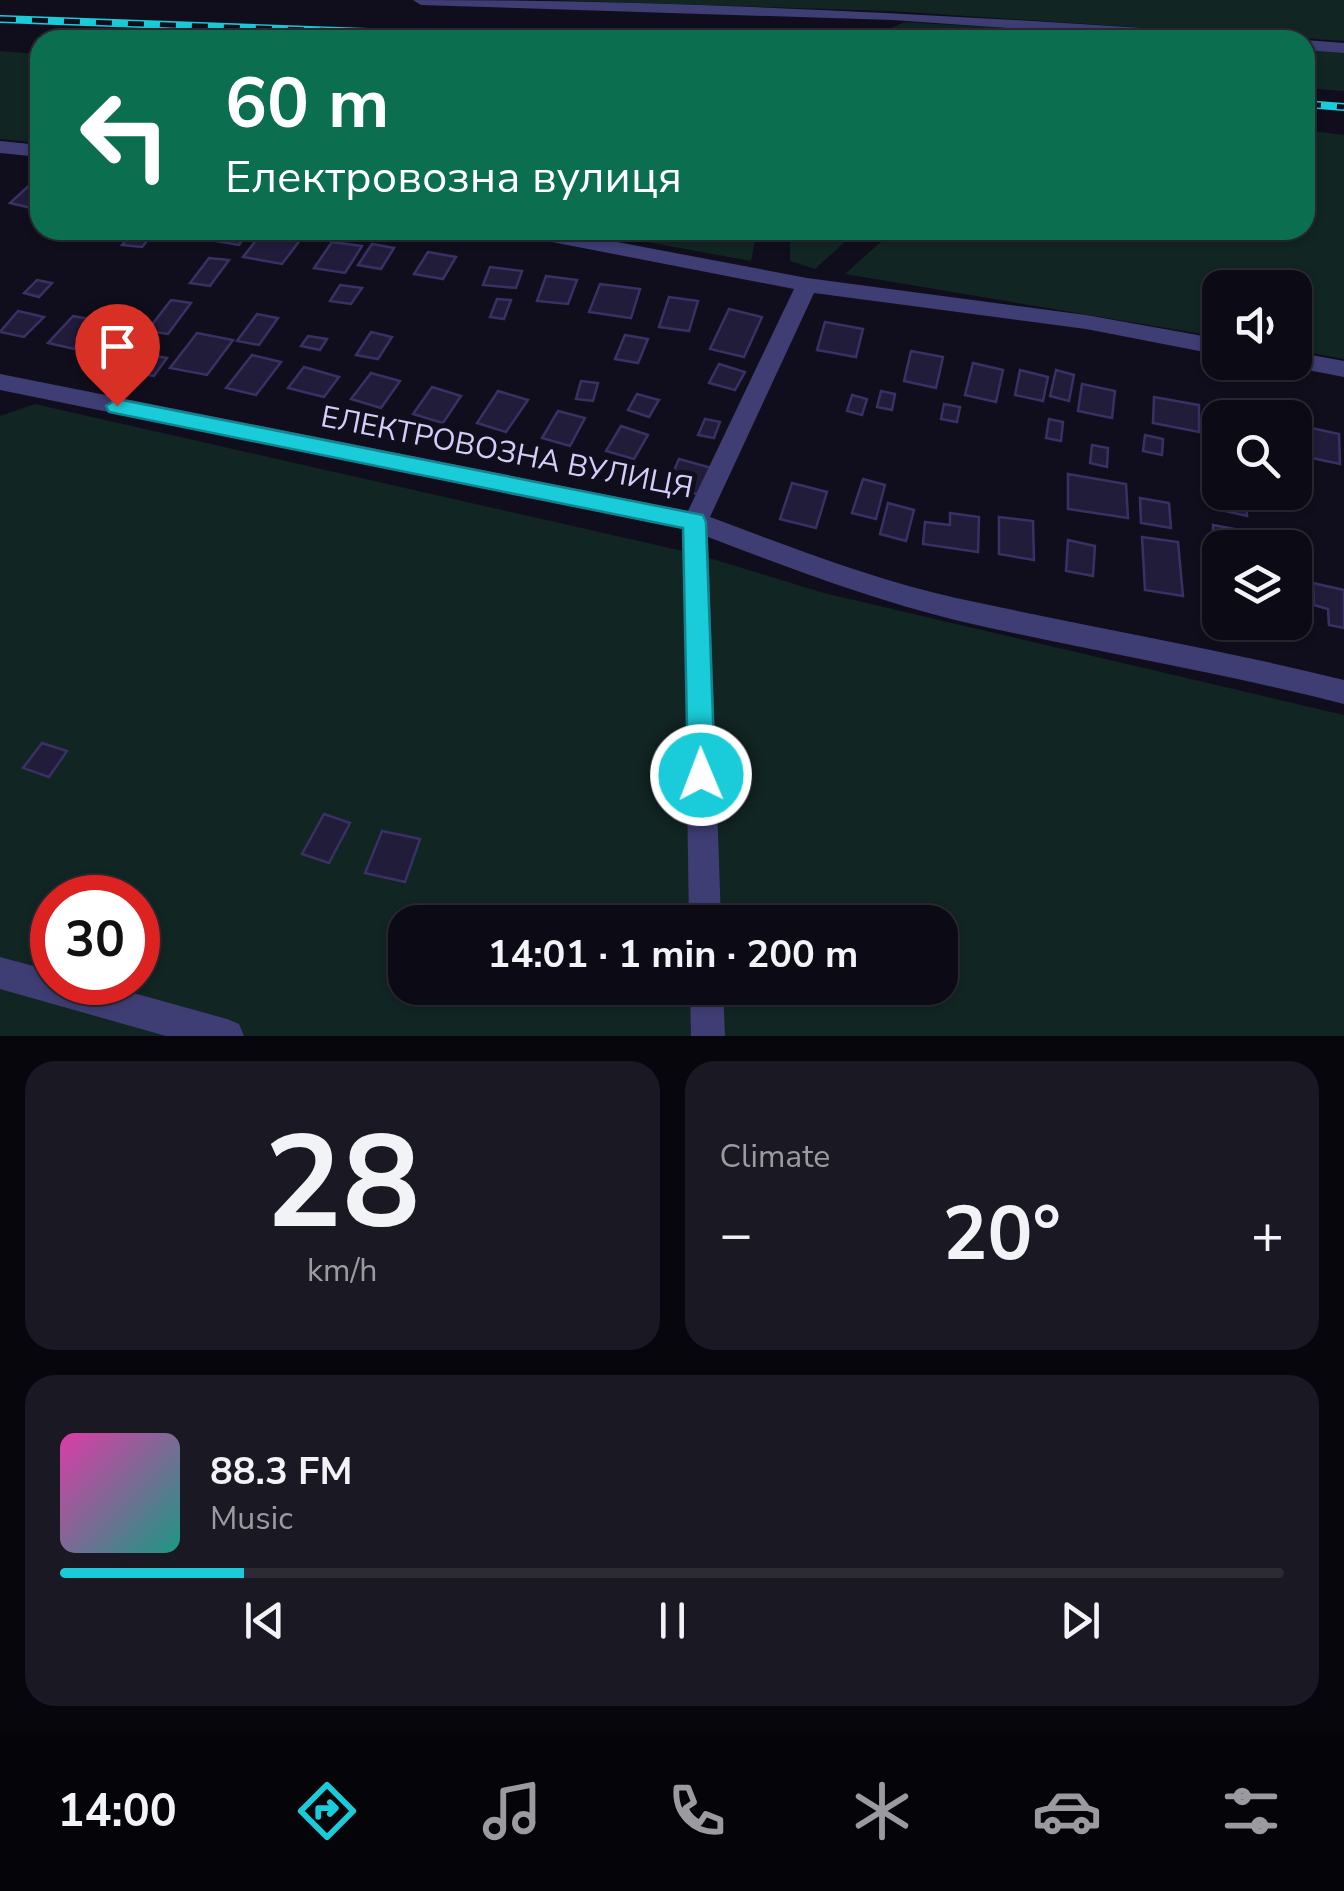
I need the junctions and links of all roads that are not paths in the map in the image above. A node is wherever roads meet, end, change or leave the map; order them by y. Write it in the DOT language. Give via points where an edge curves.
graph roads {
  1 [pos="421,0"];
  2 [pos="1106,30"];
  3 [pos="1315,45"];
  4 [pos="1344,48"];
  5 [pos="0,148"];
  6 [pos="30,150"];
  7 [pos="574,240"];
  8 [pos="807,285"];
  9 [pos="1202,344"];
  10 [pos="1312,363"];
  11 [pos="1344,369"];
  12 [pos="0,382"];
  13 [pos="40,391"];
  14 [pos="0,403"];
  15 [pos="695,522"];
  16 [pos="1344,692"];
  17 [pos="705,905"];
  18 [pos="0,973"];
  19 [pos="707,1005"];
  20 [pos="227,1036"];
  21 [pos="708,1036"];
  1 -- 2 [label="street" via="892,15"];
  3 -- 4 [label="street"];
  5 -- 6 [label="street"];
  7 -- 8 [label="street"];
  8 -- 9 [label="street"];
  8 -- 15 [label="street"];
  10 -- 11 [label="street"];
  12 -- 13 [label="street, ЕЛЕКТРОВОЗНА ВУЛИЦЯ"];
  13 -- 14 [label="street"];
  13 -- 15 [label="street, ЕЛЕКТРОВОЗНА ВУЛИЦЯ"];
  15 -- 16 [label="street, ЕЛЕКТРОВОЗНА ВУЛИЦЯ" via="820,569 954,608"];
  15 -- 17 [label="street"];
  18 -- 20 [label="street"];
  19 -- 21 [label="street"];
}
